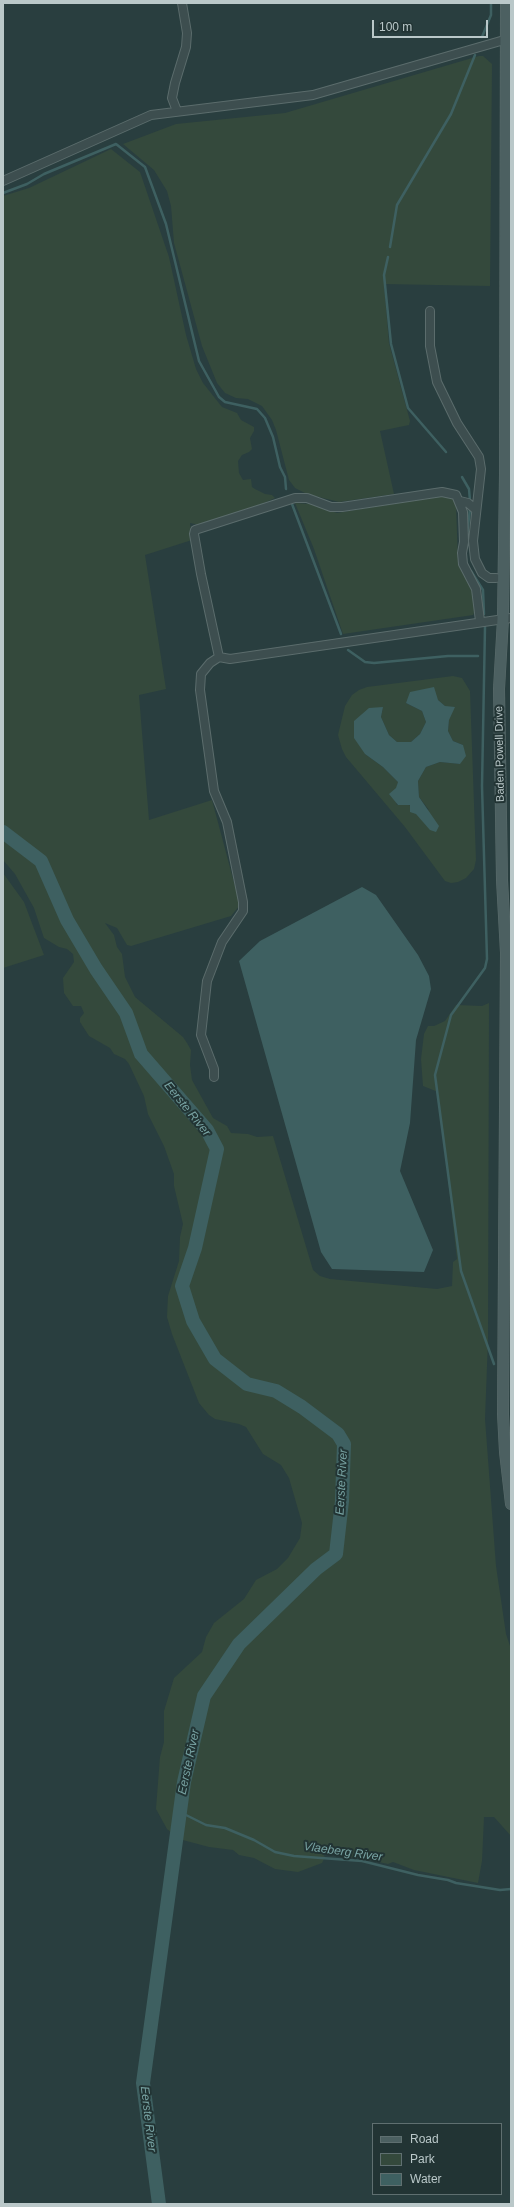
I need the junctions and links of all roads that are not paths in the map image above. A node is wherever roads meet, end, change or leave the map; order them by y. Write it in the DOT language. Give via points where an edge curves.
graph roads {
  1 [pos="182,3"];
  2 [pos="506,3"];
  3 [pos="508,39"];
  4 [pos="177,111"];
  5 [pos="3,181"];
  6 [pos="430,311"];
  7 [pos="460,501"];
  8 [pos="476,510"];
  9 [pos="496,578"];
  10 [pos="507,618"];
  11 [pos="480,621"];
  12 [pos="219,657"];
  13 [pos="214,1078"];
  14 [pos="511,1504"];
  1 -- 4 [label="street" via="187,34 172,98"];
  2 -- 3 [label="main road, Baden Powell Drive"];
  3 -- 4 [label="street" via="313,95"];
  3 -- 10 [label="main road, Baden Powell Drive" via="505,474"];
  4 -- 5 [label="street" via="142,118"];
  6 -- 8 [label="street" via="430,346 437,382 457,423 479,457"];
  7 -- 8 [label="street" via="468,503"];
  7 -- 11 [label="street" via="463,512 463,564 476,589"];
  7 -- 12 [label="street" via="456,495 442,492 342,507 331,507 307,498 295,498 198,528 194,534"];
  8 -- 9 [label="street" via="473,541 475,559 482,573 489,578"];
  10 -- 11 [label="street"];
  10 -- 14 [label="main road, Baden Powell Drive" via="499,689 502,880 506,954 503,1414"];
  11 -- 12 [label="street" via="230,659"];
  12 -- 13 [label="street" via="201,674 200,690 214,791 227,822 241,884 243,910 222,942 207,981 201,1035 214,1068"];
}
